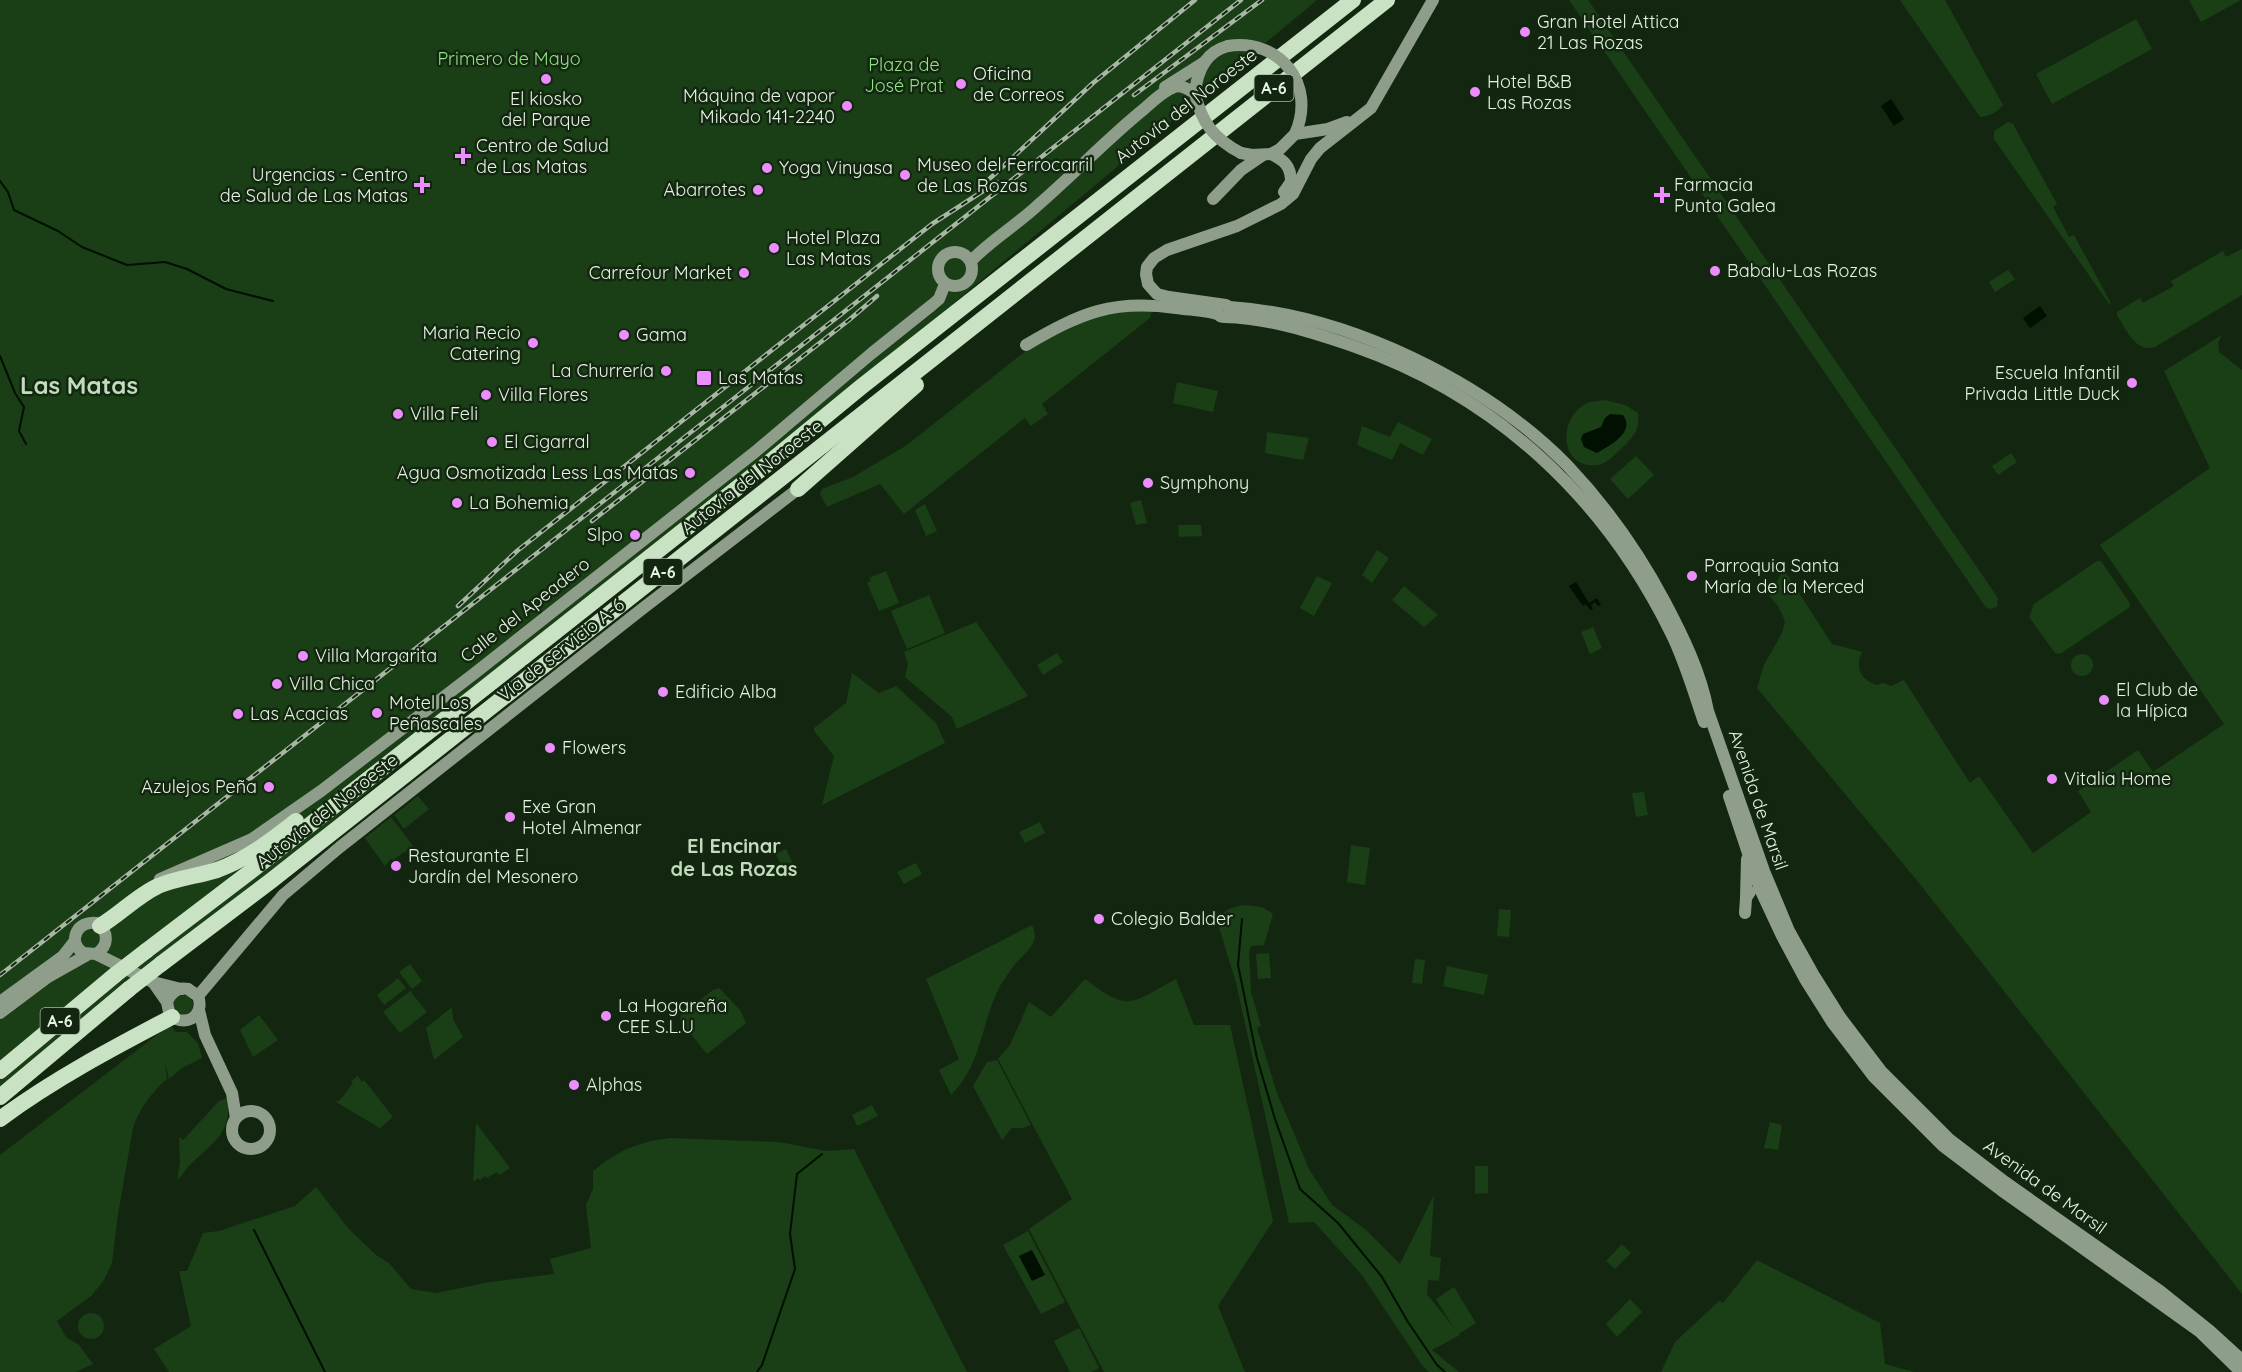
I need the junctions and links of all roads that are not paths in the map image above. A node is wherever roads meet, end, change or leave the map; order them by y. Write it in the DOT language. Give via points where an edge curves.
graph roads {
  1 [pos="1353,0"];
  2 [pos="1387,0"];
  3 [pos="1433,0"];
  4 [pos="1204,62"];
  5 [pos="1195,93"];
  6 [pos="1362,115"];
  7 [pos="1292,138"];
  8 [pos="1267,154"];
  9 [pos="1161,177"];
  10 [pos="1213,199"];
  11 [pos="1256,217"];
  12 [pos="968,258"];
  13 [pos="945,284"];
  14 [pos="1174,308"];
  15 [pos="1225,311"];
  16 [pos="1026,345"];
  17 [pos="798,489"];
  18 [pos="478,693"];
  19 [pos="1747,849"];
  20 [pos="1764,871"];
  21 [pos="1760,889"];
  22 [pos="1773,895"];
  23 [pos="1748,903"];
  24 [pos="1770,909"];
  25 [pos="98,925"];
  26 [pos="74,942"];
  27 [pos="96,952"];
  28 [pos="115,969"];
  29 [pos="153,982"];
  30 [pos="181,989"];
  31 [pos="198,996"];
  32 [pos="0,1002"];
  33 [pos="170,1009"];
  34 [pos="199,1010"];
  35 [pos="0,1013"];
  36 [pos="190,1020"];
  37 [pos="206,1035"];
  38 [pos="0,1071"];
  39 [pos="232,1093"];
  40 [pos="0,1097"];
  41 [pos="251,1111"];
  42 [pos="236,1118"];
  43 [pos="0,1119"];
  44 [pos="2242,1360"];
  45 [pos="2241,1372"];
  1 -- 18 [label="highway, Autovía del Noroeste / A-6"];
  2 -- 9 [label="highway, Autovía del Noroeste / A-6"];
  3 -- 6 [label="street" via="1380,95"];
  4 -- 5 [label="street"];
  4 -- 7 [label="street, bridge" via="1217,51 1243,44 1272,53 1284,63 1294,75 1303,104 1301,120"];
  4 -- 12 [label="street" via="1132,113"];
  5 -- 8 [label="street, bridge" via="1198,109 1214,136 1241,153"];
  5 -- 12 [label="street" via="1174,87 1156,99 1029,213"];
  6 -- 7 [label="street"];
  6 -- 11 [label="street" via="1316,154 1293,194"];
  7 -- 8 [label="street"];
  7 -- 11 [label="street" via="1292,189"];
  8 -- 10 [label="street" via="1241,170"];
  8 -- 14 [label="street" via="1281,159 1291,174 1288,188 1279,197 1236,222 1166,246 1143,267 1141,274 1147,294"];
  9 -- 17 [label="highway" via="1063,267 926,377"];
  9 -- 40 [label="highway, Autovía del Noroeste / A-6, bridge" via="129,989"];
  11 -- 15 [label="street, Avenida de Marsil" via="1161,254 1148,267 1151,290"];
  12 -- 13 [label="street" via="973,269 967,282 952,287"];
  12 -- 13 [label="street" via="956,252 942,258 938,271"];
  13 -- 25 [label="street, Calle del Apeadero" via="939,299 755,452 321,791 252,839 159,880"];
  14 -- 15 [label="street, Avenida de Marsil"];
  14 -- 16 [label="street, Avenida de Marsil" via="1106,308 1064,323"];
  15 -- 19 [label="street, Avenida de Marsil" via="1304,329 1384,357 1456,393 1504,426 1559,473 1619,545 1672,634"];
  15 -- 20 [label="street, Avenida de Marsil" via="1307,321 1380,343 1454,380 1508,416 1567,465 1651,574 1680,630"];
  17 -- 31 [label="street, Vía de servicio A-6" via="283,895"];
  18 -- 25 [label="highway" via="372,763 257,851 216,870 160,885"];
  18 -- 28 [label="highway, Autovía del Noroeste / A-6, bridge" via="146,951"];
  19 -- 21 [label="street, Avenida de Marsil"];
  19 -- 23 [label="street"];
  20 -- 21 [label="street"];
  20 -- 22 [label="street, Avenida de Marsil"];
  21 -- 22 [label="street"];
  21 -- 23 [label="street" via="1752,890"];
  21 -- 24 [label="street, Avenida de Marsil"];
  22 -- 44 [label="street, Avenida de Marsil" via="1803,957 1840,1017 1881,1071 1949,1139 2160,1291"];
  23 -- 24 [label="street"];
  24 -- 45 [label="street, Avenida de Marsil" via="1832,1022 1874,1077 1942,1146 2199,1331"];
  25 -- 26 [label="street" via="80,926"];
  25 -- 27 [label="street" via="106,936"];
  26 -- 27 [label="street" via="79,950"];
  26 -- 32 [label="street" via="63,956"];
  27 -- 28 [label="street"];
  27 -- 35 [label="street" via="48,977"];
  28 -- 29 [label="street"];
  28 -- 38 [label="highway, Autovía del Noroeste / A-6"];
  29 -- 30 [label="street"];
  29 -- 33 [label="street"];
  30 -- 31 [label="street"];
  30 -- 33 [label="street" via="173,992"];
  31 -- 34 [label="street"];
  33 -- 36 [label="street" via="180,1021"];
  33 -- 43 [label="highway"];
  34 -- 36 [label="street"];
  34 -- 37 [label="street"];
  36 -- 37 [label="street"];
  37 -- 39 [label="street"];
  39 -- 41 [label="street"];
  39 -- 42 [label="street"];
  41 -- 42 [label="street"];
  41 -- 42 [label="street" via="264,1116 270,1125 269,1136 260,1147 250,1149 238,1144 232,1134"];
}
